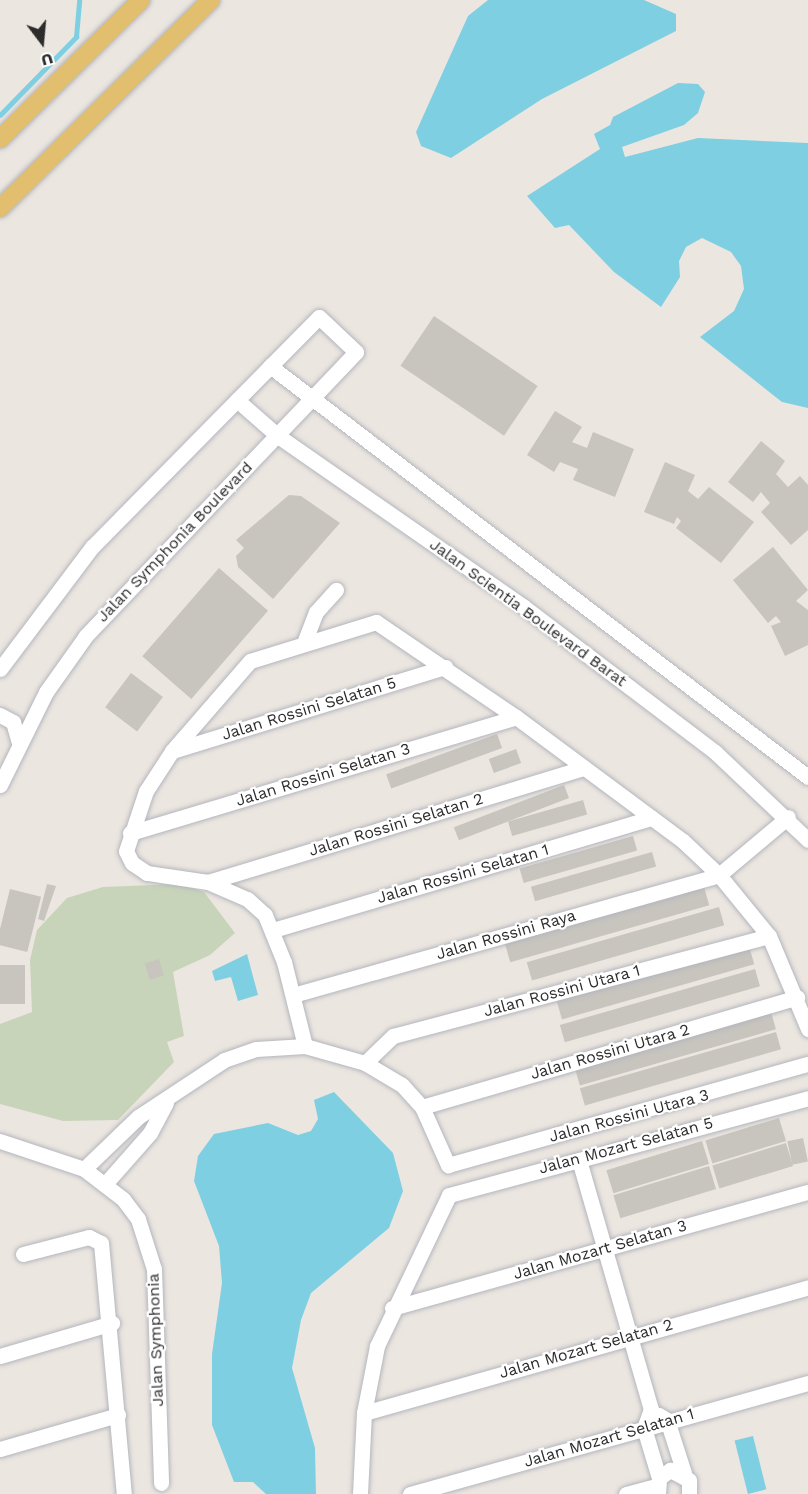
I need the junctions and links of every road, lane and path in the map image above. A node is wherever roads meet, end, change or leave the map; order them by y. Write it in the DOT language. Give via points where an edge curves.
graph roads {
  1 [pos="141,0"];
  2 [pos="212,0"];
  3 [pos="0,139"];
  4 [pos="0,208"];
  5 [pos="270,366"];
  6 [pos="308,399"];
  7 [pos="237,400"];
  8 [pos="278,436"];
  9 [pos="336,590"];
  10 [pos="304,643"];
  11 [pos="445,666"];
  12 [pos="0,669"];
  13 [pos="0,715"];
  14 [pos="516,717"];
  15 [pos="19,743"];
  16 [pos="172,751"];
  17 [pos="584,768"];
  18 [pos="808,777"];
  19 [pos="0,785"];
  20 [pos="652,818"];
  21 [pos="789,818"];
  22 [pos="130,833"];
  23 [pos="808,840"];
  24 [pos="719,875"];
  25 [pos="208,882"];
  26 [pos="273,930"];
  27 [pos="769,936"];
  28 [pos="293,995"];
  29 [pos="797,997"];
  30 [pos="808,1029"];
  31 [pos="305,1046"];
  32 [pos="365,1063"];
  33 [pos="808,1064"];
  34 [pos="806,1098"];
  35 [pos="166,1102"];
  36 [pos="422,1107"];
  37 [pos="0,1142"];
  38 [pos="579,1160"];
  39 [pos="84,1169"];
  40 [pos="105,1184"];
  41 [pos="808,1192"];
  42 [pos="605,1249"];
  43 [pos="23,1254"];
  44 [pos="808,1287"];
  45 [pos="392,1308"];
  46 [pos="112,1323"];
  47 [pos="630,1336"];
  48 [pos="0,1356"];
  49 [pos="808,1383"];
  50 [pos="651,1409"];
  51 [pos="364,1413"];
  52 [pos="118,1415"];
  53 [pos="667,1420"];
  54 [pos="644,1428"];
  55 [pos="0,1449"];
  56 [pos="684,1473"];
  57 [pos="657,1486"];
  58 [pos="162,1490"];
  59 [pos="124,1494"];
  60 [pos="360,1494"];
  61 [pos="410,1494"];
  62 [pos="626,1494"];
  63 [pos="689,1494"];
  1 -- 3 [label="main road"];
  2 -- 4 [label="main road"];
  5 -- 6 [label="street"];
  5 -- 6 [label="street, Jalan Symphonia Boulevard" via="319,318 356,351"];
  5 -- 7 [label="street"];
  6 -- 8 [label="street, Jalan Symphonia Boulevard"];
  6 -- 18 [label="street" via="560,584"];
  7 -- 8 [label="street, Jalan Scientia Boulevard Barat"];
  7 -- 12 [label="street" via="92,547"];
  8 -- 15 [label="street, Jalan Symphonia Boulevard" via="85,637"];
  8 -- 21 [label="street, Jalan Scientia Boulevard Barat" via="524,607 715,752"];
  9 -- 10 [label="street" via="316,612"];
  10 -- 11 [label="street" via="376,622"];
  10 -- 16 [label="street" via="249,661"];
  11 -- 14 [label="street"];
  11 -- 16 [label="street, Jalan Rossini Selatan 5"];
  13 -- 15 [label="street" via="13,722"];
  14 -- 17 [label="street"];
  14 -- 22 [label="street, Jalan Rossini Selatan 3"];
  15 -- 19 [label="street, Jalan Symphonia Boulevard"];
  16 -- 22 [label="street" via="146,791"];
  17 -- 20 [label="street"];
  17 -- 25 [label="street, Jalan Rossini Selatan 2"];
  20 -- 24 [label="street"];
  20 -- 26 [label="street, Jalan Rossini Selatan 1"];
  21 -- 23 [label="street, Jalan Scientia Boulevard Barat"];
  21 -- 24 [label="street"];
  22 -- 25 [label="street" via="126,851 138,869"];
  24 -- 27 [label="street"];
  24 -- 28 [label="street, Jalan Rossini Raya"];
  25 -- 26 [label="street" via="247,899"];
  26 -- 28 [label="street"];
  27 -- 29 [label="street"];
  27 -- 32 [label="street, Jalan Rossini Utara 1" via="393,1036"];
  28 -- 31 [label="street"];
  29 -- 30 [label="street"];
  29 -- 36 [label="street, Jalan Rossini Utara 2"];
  31 -- 32 [label="street"];
  31 -- 35 [label="street" via="256,1049 224,1060"];
  32 -- 36 [label="street" via="402,1085"];
  33 -- 36 [label="street, Jalan Rossini Utara 3" via="448,1165"];
  34 -- 38 [label="street, Jalan Mozart Selatan 5"];
  35 -- 39 [label="street" via="138,1117"];
  35 -- 40 [label="street" via="150,1132"];
  37 -- 39 [label="street, Jalan Symphonia"];
  38 -- 42 [label="street"];
  38 -- 45 [label="street, Jalan Mozart Selatan 5" via="449,1195"];
  39 -- 40 [label="street, Jalan Symphonia"];
  40 -- 58 [label="street, Jalan Symphonia" via="138,1219 153,1269"];
  41 -- 42 [label="street, Jalan Mozart Selatan 3"];
  42 -- 45 [label="street, Jalan Mozart Selatan 3"];
  42 -- 47 [label="street"];
  43 -- 46 [label="street" via="96,1239 105,1254"];
  44 -- 47 [label="street, Jalan Mozart Selatan 2"];
  45 -- 51 [label="street" via="377,1346"];
  46 -- 48 [label="street"];
  46 -- 52 [label="street"];
  47 -- 50 [label="street"];
  47 -- 51 [label="street, Jalan Mozart Selatan 2"];
  49 -- 53 [label="street, Jalan Mozart Selatan 1"];
  50 -- 53 [label="street"];
  50 -- 54 [label="street"];
  51 -- 60 [label="street"];
  52 -- 55 [label="street"];
  52 -- 59 [label="street"];
  53 -- 54 [label="street, Jalan Mozart Selatan 1"];
  53 -- 56 [label="street"];
  54 -- 57 [label="street"];
  54 -- 61 [label="street, Jalan Mozart Selatan 1"];
  56 -- 57 [label="street" via="670,1470"];
  56 -- 63 [label="street"];
  57 -- 62 [label="street"];
}
